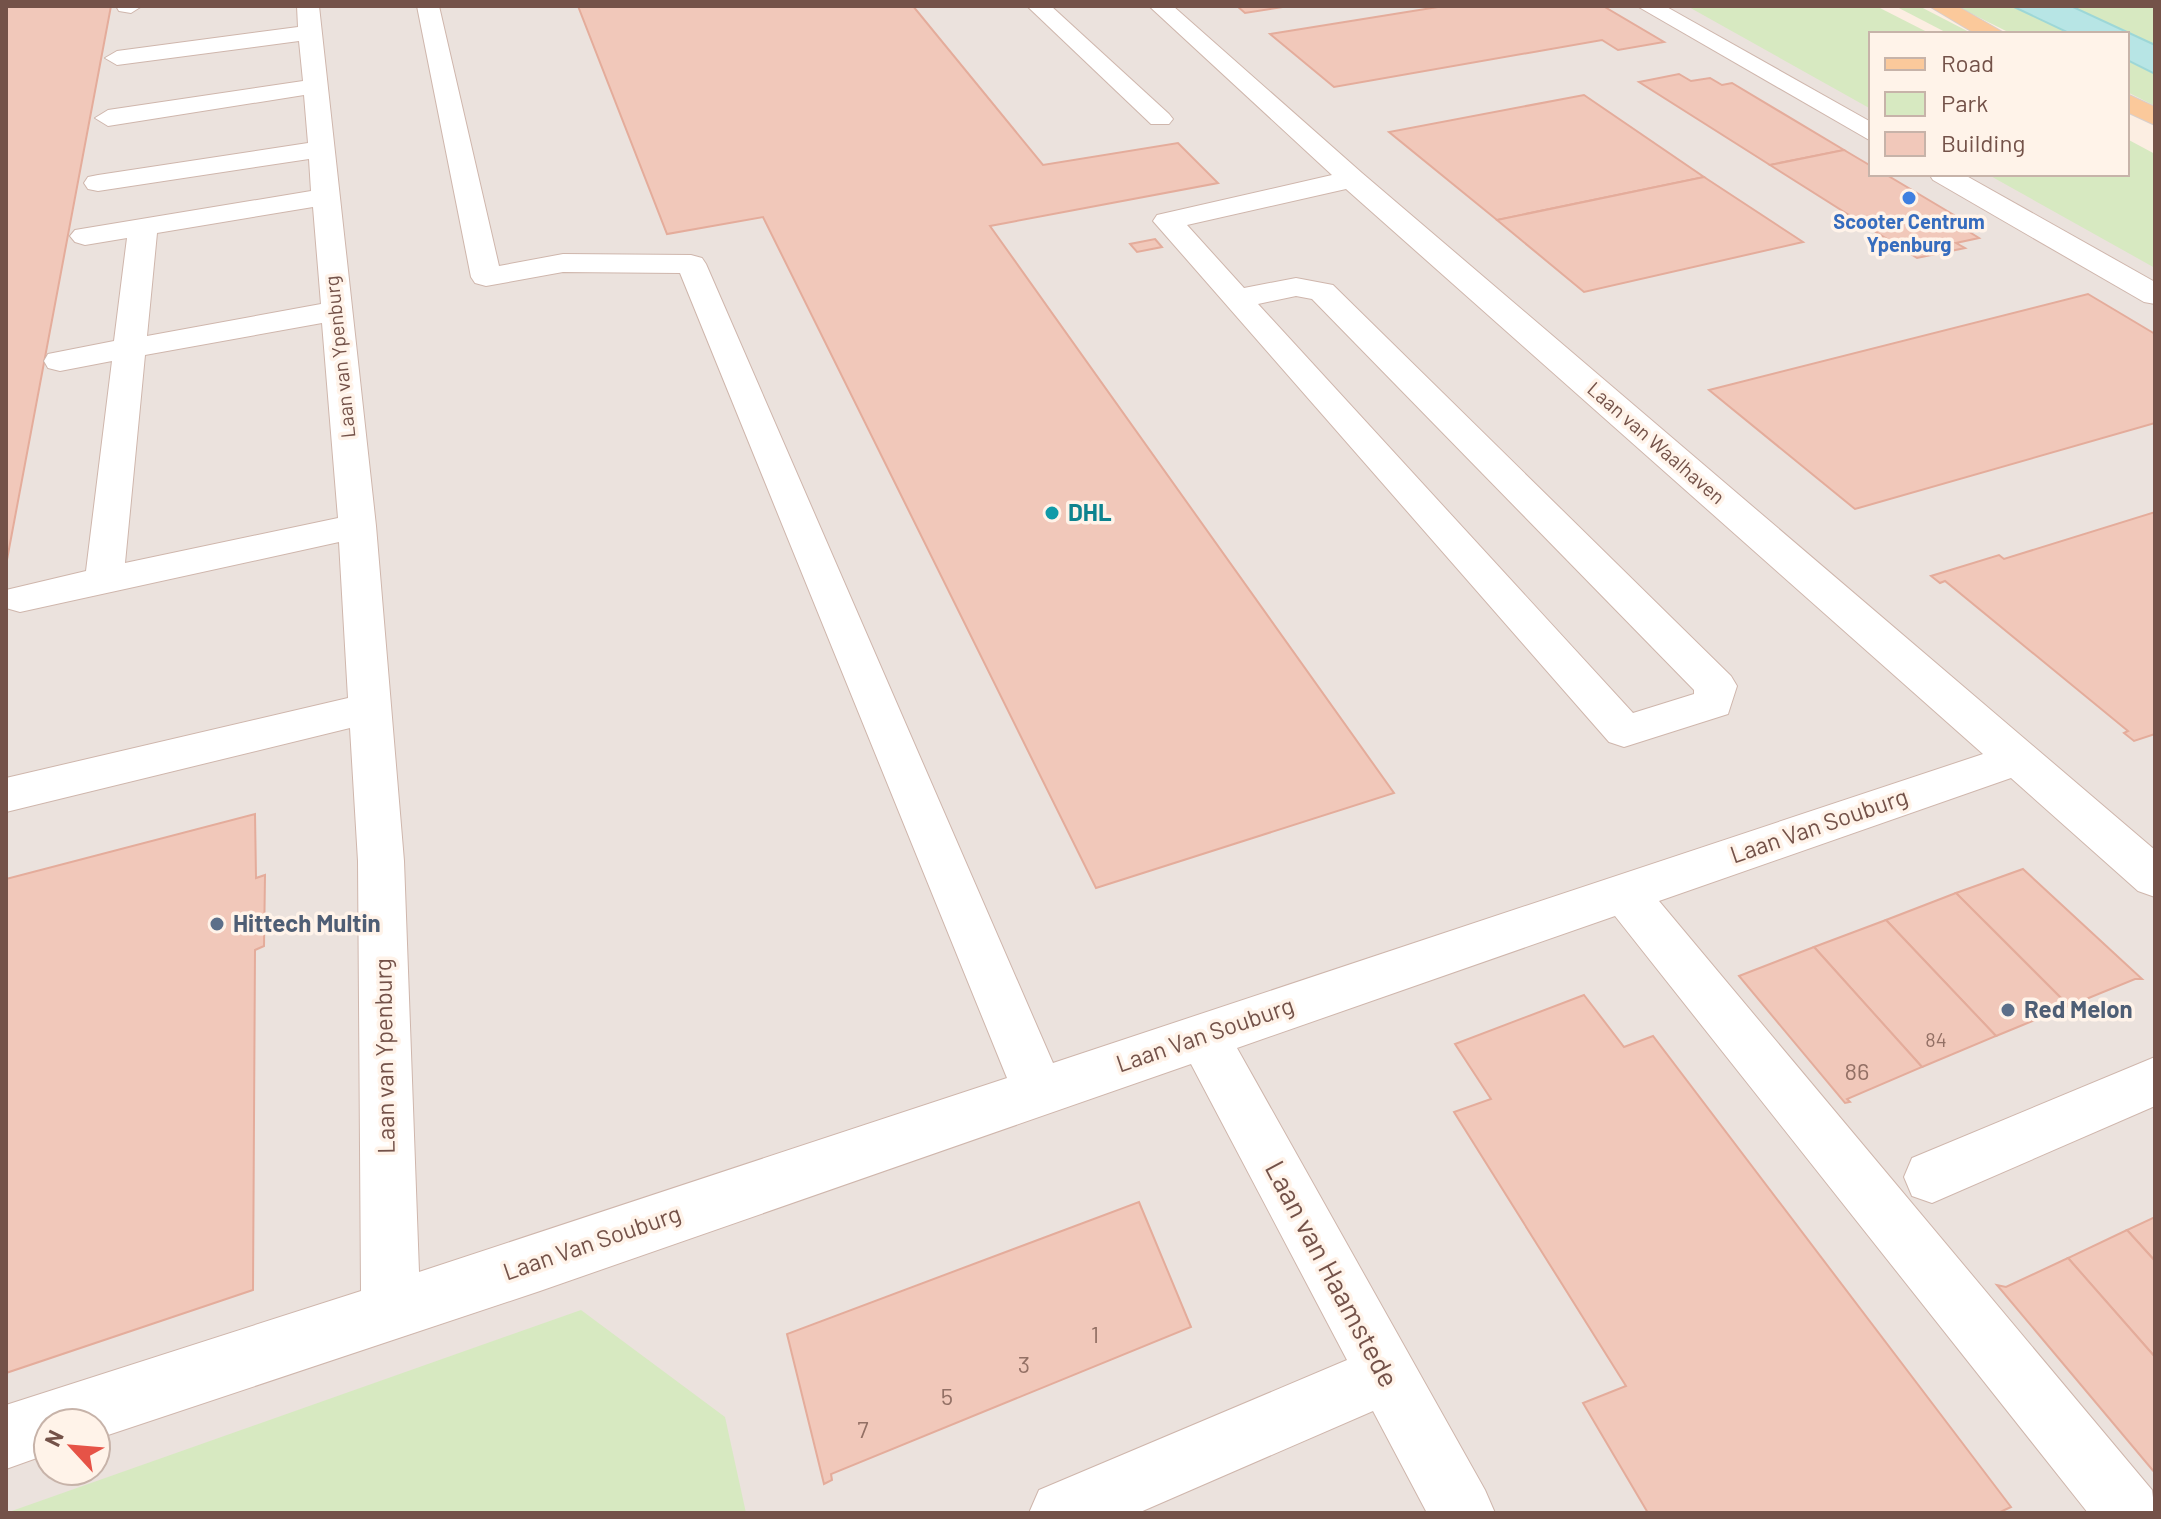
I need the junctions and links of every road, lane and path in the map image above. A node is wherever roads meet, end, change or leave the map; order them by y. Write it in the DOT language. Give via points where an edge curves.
graph roads {
  1 [pos="428,6"];
  2 [pos="1038,6"];
  3 [pos="1160,6"];
  4 [pos="1648,6"];
  5 [pos="1940,6"];
  6 [pos="310,19"];
  7 [pos="1990,32"];
  8 [pos="117,58"];
  9 [pos="316,86"];
  10 [pos="2129,103"];
  11 [pos="2155,117"];
  12 [pos="108,118"];
  13 [pos="1160,119"];
  14 [pos="1869,132"];
  15 [pos="322,149"];
  16 [pos="1947,176"];
  17 [pos="1352,179"];
  18 [pos="98,183"];
  19 [pos="324,197"];
  20 [pos="143,227"];
  21 [pos="85,236"];
  22 [pos="2155,295"];
  23 [pos="1239,298"];
  24 [pos="336,311"];
  25 [pos="130,348"];
  26 [pos="60,361"];
  27 [pos="357,526"];
  28 [pos="104,580"];
  29 [pos="20,599"];
  30 [pos="370,708"];
  31 [pos="2020,758"];
  32 [pos="6,795"];
  33 [pos="2155,878"];
  34 [pos="1623,892"];
  35 [pos="1203,1035"];
  36 [pos="2155,1081"];
  37 [pos="1039,1092"];
  38 [pos="1932,1177"];
  39 [pos="391,1309"];
  40 [pos="1386,1374"];
  41 [pos="97,1407"];
  42 [pos="32,1429"];
  43 [pos="6,1437"];
  44 [pos="1062,1513"];
  45 [pos="1462,1513"];
  46 [pos="2129,1513"];
  1 -- 37 [label="street" via="486,277 563,263 691,264"];
  2 -- 13 [label="street"];
  3 -- 17 [label="street, Laan van Waalhaven"];
  4 -- 14 [label="street"];
  5 -- 7 [label="main road"];
  6 -- 8 [label="street"];
  6 -- 9 [label="street, Laan van Ypenburg"];
  9 -- 12 [label="street"];
  9 -- 15 [label="street, Laan van Ypenburg"];
  10 -- 11 [label="main road"];
  15 -- 18 [label="street"];
  15 -- 19 [label="street, Laan van Ypenburg"];
  16 -- 22 [label="street"];
  17 -- 23 [label="street" via="1167,221"];
  17 -- 31 [label="street, Laan van Waalhaven"];
  19 -- 20 [label="street"];
  19 -- 24 [label="street, Laan van Ypenburg"];
  20 -- 21 [label="street"];
  20 -- 25 [label="street"];
  23 -- 23 [label="street" via="1624,731 1713,703 1716,686 1322,292 1296,287"];
  24 -- 25 [label="street"];
  24 -- 27 [label="street, Laan van Ypenburg"];
  25 -- 26 [label="street"];
  25 -- 28 [label="street"];
  27 -- 28 [label="street"];
  27 -- 30 [label="street, Laan van Ypenburg"];
  28 -- 29 [label="street"];
  30 -- 32 [label="street"];
  30 -- 39 [label="street, Laan van Ypenburg" via="381,861"];
  31 -- 33 [label="street, Laan van Waalhaven"];
  31 -- 34 [label="street, Laan Van Souburg"];
  34 -- 35 [label="street, Laan Van Souburg"];
  34 -- 46 [label="street"];
  35 -- 37 [label="street, Laan Van Souburg"];
  35 -- 40 [label="street, Laan van Haamstede"];
  36 -- 38 [label="street"];
  37 -- 39 [label="street, Laan Van Souburg"];
  39 -- 41 [label="street, Laan Van Souburg"];
  40 -- 44 [label="street"];
  40 -- 45 [label="street, Laan van Haamstede"];
  42 -- 43 [label="street, Laan Van Souburg"];
}
